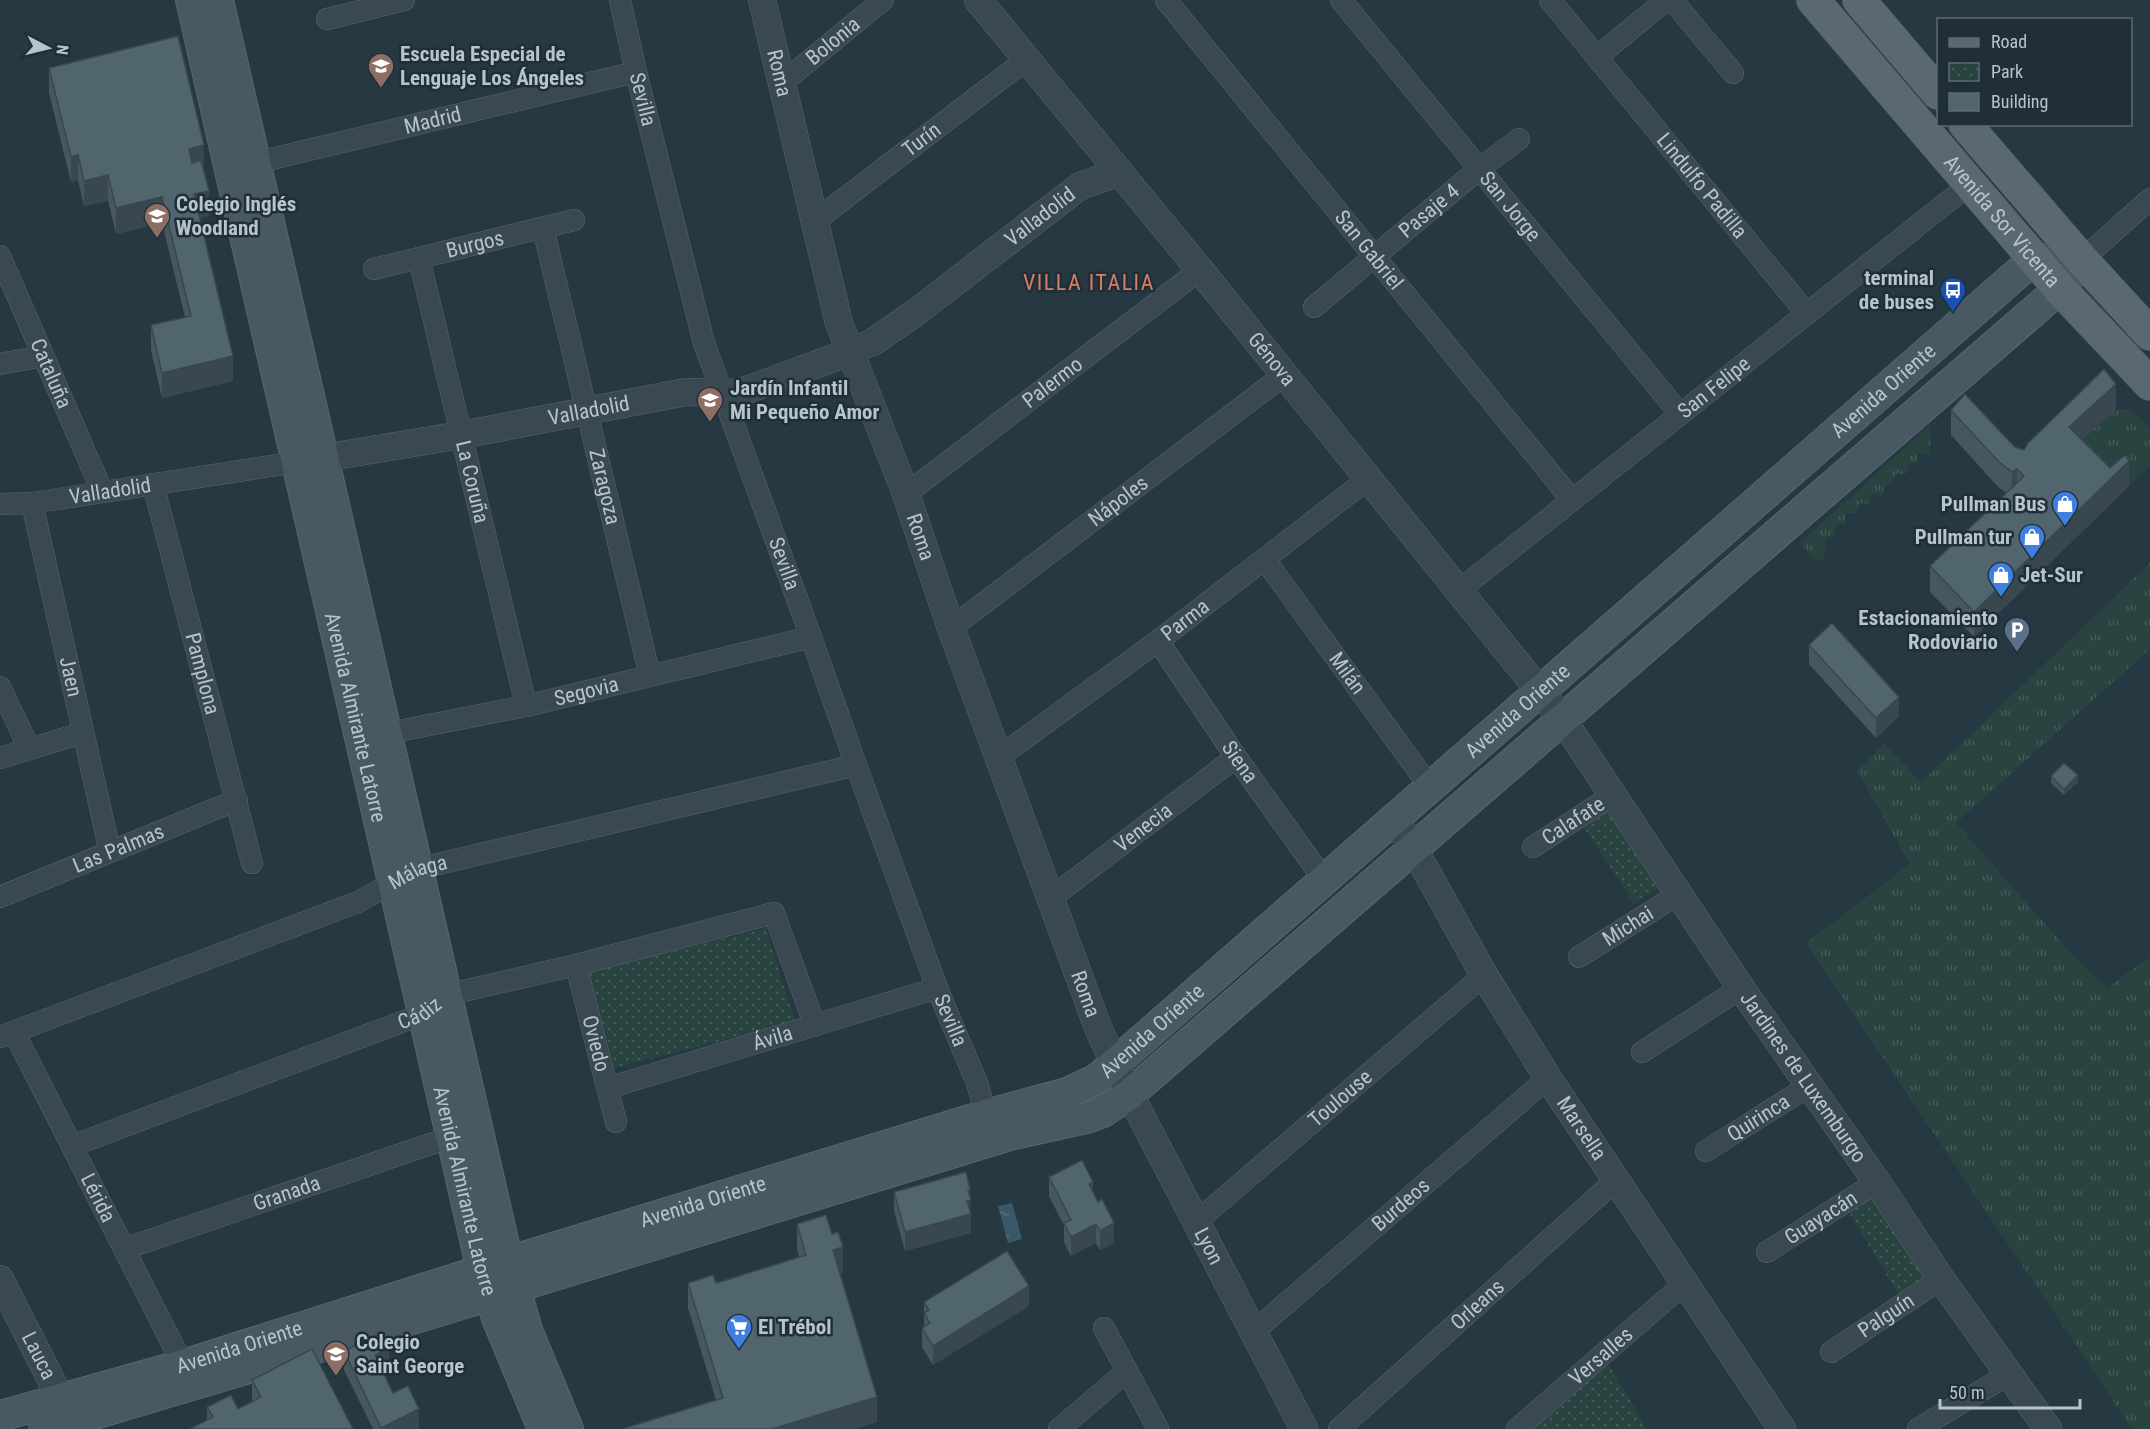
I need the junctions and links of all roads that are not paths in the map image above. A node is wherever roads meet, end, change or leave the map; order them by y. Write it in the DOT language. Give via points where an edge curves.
graph roads {
  1 [pos="191,0"];
  2 [pos="218,0"];
  3 [pos="404,0"];
  4 [pos="620,0"];
  5 [pos="762,0"];
  6 [pos="883,0"];
  7 [pos="978,0"];
  8 [pos="1166,0"];
  9 [pos="1341,0"];
  10 [pos="1550,0"];
  11 [pos="1666,0"];
  12 [pos="1672,0"];
  13 [pos="1813,0"];
  14 [pos="1859,0"];
  15 [pos="359,5"];
  16 [pos="327,19"];
  17 [pos="1597,57"];
  18 [pos="1027,59"];
  19 [pos="636,72"];
  20 [pos="1733,73"];
  21 [pos="782,83"];
  22 [pos="1937,92"];
  23 [pos="1967,126"];
  24 [pos="1519,139"];
  25 [pos="242,166"];
  26 [pos="1479,169"];
  27 [pos="1120,172"];
  28 [pos="1970,184"];
  29 [pos="2150,199"];
  30 [pos="574,220"];
  31 [pos="815,221"];
  32 [pos="543,228"];
  33 [pos="0,256"];
  34 [pos="1375,257"];
  35 [pos="419,258"];
  36 [pos="2034,259"];
  37 [pos="2082,260"];
  38 [pos="374,269"];
  39 [pos="1200,270"];
  40 [pos="2060,289"];
  41 [pos="1314,307"];
  42 [pos="1807,314"];
  43 [pos="2150,334"];
  44 [pos="850,352"];
  45 [pos="43,356"];
  46 [pos="1917,361"];
  47 [pos="0,364"];
  48 [pos="1284,375"];
  49 [pos="2150,384"];
  50 [pos="1946,388"];
  51 [pos="722,392"];
  52 [pos="586,410"];
  53 [pos="1680,414"];
  54 [pos="462,435"];
  55 [pos="310,460"];
  56 [pos="1368,479"];
  57 [pos="153,484"];
  58 [pos="102,491"];
  59 [pos="906,494"];
  60 [pos="1572,500"];
  61 [pos="32,503"];
  62 [pos="1754,503"];
  63 [pos="0,504"];
  64 [pos="1767,543"];
  65 [pos="1265,560"];
  66 [pos="1458,591"];
  67 [pos="951,628"];
  68 [pos="811,637"];
  69 [pos="1158,640"];
  70 [pos="650,676"];
  71 [pos="0,687"];
  72 [pos="1540,690"];
  73 [pos="526,706"];
  74 [pos="1563,720"];
  75 [pos="82,733"];
  76 [pos="373,736"];
  77 [pos="29,748"];
  78 [pos="999,757"];
  79 [pos="1236,757"];
  80 [pos="0,758"];
  81 [pos="856,765"];
  82 [pos="1431,787"];
  83 [pos="1613,795"];
  84 [pos="237,801"];
  85 [pos="1394,819"];
  86 [pos="1533,847"];
  87 [pos="1414,849"];
  88 [pos="110,852"];
  89 [pos="252,863"];
  90 [pos="405,876"];
  91 [pos="1324,880"];
  92 [pos="1677,895"];
  93 [pos="0,897"];
  94 [pos="1051,898"];
  95 [pos="1579,957"];
  96 [pos="576,965"];
  97 [pos="1484,975"];
  98 [pos="938,988"];
  99 [pos="1741,988"];
  100 [pos="446,995"];
  101 [pos="423,1014"];
  102 [pos="815,1026"];
  103 [pos="7,1035"];
  104 [pos="1642,1052"];
  105 [pos="1114,1064"];
  106 [pos="1548,1078"];
  107 [pos="1809,1086"];
  108 [pos="608,1088"];
  109 [pos="1130,1094"];
  110 [pos="986,1115"];
  111 [pos="615,1122"];
  112 [pos="451,1137"];
  113 [pos="72,1146"];
  114 [pos="1706,1151"];
  115 [pos="1615,1181"];
  116 [pos="1877,1182"];
  117 [pos="1196,1222"];
  118 [pos="124,1249"];
  119 [pos="1767,1252"];
  120 [pos="499,1278"];
  121 [pos="0,1279"];
  122 [pos="1941,1279"];
  123 [pos="1684,1284"];
  124 [pos="1104,1328"];
  125 [pos="1253,1332"];
  126 [pos="1831,1352"];
  127 [pos="183,1365"];
  128 [pos="1127,1371"];
  129 [pos="2009,1374"];
  130 [pos="0,1416"];
  131 [pos="70,1416"];
  132 [pos="44,1429"];
  133 [pos="543,1429"];
  134 [pos="567,1429"];
  135 [pos="1059,1429"];
  136 [pos="1158,1429"];
  137 [pos="1304,1429"];
  138 [pos="1339,1429"];
  139 [pos="1517,1429"];
  140 [pos="1782,1429"];
  141 [pos="1918,1429"];
  142 [pos="2048,1429"];
  1 -- 25 [label="main road, Avenida Almirante Latorre"];
  2 -- 25 [label="main road, Avenida Almirante Latorre"];
  3 -- 15 [label="street"];
  4 -- 19 [label="street, Sevilla"];
  5 -- 21 [label="street, Roma"];
  6 -- 21 [label="street, Bolonia"];
  7 -- 18 [label="street, Génova"];
  8 -- 34 [label="street, San Gabriel"];
  9 -- 26 [label="street, San Jorge"];
  10 -- 17 [label="street, Lindulfo Padilla"];
  11 -- 17 [label="street"];
  12 -- 20 [label="street"];
  13 -- 28 [label="main road, Avenida Sor Vicenta"];
  14 -- 22 [label="main road"];
  15 -- 16 [label="street"];
  17 -- 42 [label="street, Lindulfo Padilla"];
  18 -- 27 [label="street, Génova"];
  18 -- 31 [label="street, Turín"];
  19 -- 25 [label="street, Madrid"];
  19 -- 51 [label="street, Sevilla" via="704,343"];
  21 -- 31 [label="street, Roma"];
  23 -- 37 [label="main road, Avenida Sor Vicenta"];
  24 -- 26 [label="street, Pasaje 4"];
  25 -- 55 [label="main road, Avenida Almirante Latorre"];
  26 -- 34 [label="street, Pasaje 4"];
  26 -- 53 [label="street, San Jorge"];
  27 -- 39 [label="street, Génova"];
  27 -- 44 [label="street, Valladolid" via="1080,186 915,314"];
  28 -- 36 [label="main road, Avenida Sor Vicenta"];
  28 -- 42 [label="street, San Felipe"];
  29 -- 37 [label="street, Avenida Oriente"];
  30 -- 32 [label="street, Burgos"];
  31 -- 44 [label="street, Roma" via="830,290"];
  32 -- 35 [label="street, Burgos"];
  32 -- 52 [label="street, Zaragoza"];
  33 -- 45 [label="street, Cataluña"];
  34 -- 41 [label="street, Pasaje 4"];
  34 -- 60 [label="street, San Gabriel"];
  35 -- 38 [label="street, Burgos"];
  35 -- 54 [label="street, La Coruña"];
  36 -- 37 [label="main road"];
  36 -- 40 [label="main road, Avenida Sor Vicenta"];
  36 -- 46 [label="main road, Avenida Oriente"];
  37 -- 40 [label="main road, Avenida Oriente"];
  37 -- 43 [label="main road, Avenida Sor Vicenta"];
  39 -- 48 [label="street, Génova"];
  39 -- 59 [label="street, Palermo"];
  40 -- 49 [label="main road, Avenida Sor Vicenta"];
  40 -- 50 [label="main road, Avenida Oriente"];
  42 -- 53 [label="street, San Felipe"];
  44 -- 51 [label="street, Valladolid" via="744,390"];
  44 -- 59 [label="street, Roma"];
  45 -- 47 [label="street"];
  45 -- 58 [label="street, Cataluña"];
  46 -- 50 [label="main road"];
  46 -- 62 [label="main road, Avenida Oriente"];
  48 -- 56 [label="street, Génova"];
  48 -- 67 [label="street, Nápoles"];
  50 -- 64 [label="main road, Avenida Oriente"];
  51 -- 52 [label="street, Valladolid" via="686,392"];
  51 -- 68 [label="street, Sevilla"];
  52 -- 54 [label="street, Valladolid"];
  52 -- 70 [label="street, Zaragoza"];
  53 -- 60 [label="street, San Felipe"];
  54 -- 55 [label="street, Valladolid"];
  54 -- 73 [label="street, La Coruña"];
  55 -- 57 [label="street, Valladolid"];
  55 -- 76 [label="main road, Avenida Almirante Latorre"];
  56 -- 65 [label="street, Parma"];
  56 -- 66 [label="street, Génova"];
  57 -- 58 [label="street, Valladolid"];
  57 -- 84 [label="street, Pamplona"];
  58 -- 61 [label="street, Valladolid"];
  59 -- 67 [label="street, Roma"];
  60 -- 66 [label="street, San Felipe"];
  61 -- 63 [label="street, Valladolid"];
  61 -- 75 [label="street, Jaen"];
  62 -- 64 [label="main road" via="1749,519"];
  62 -- 72 [label="main road, Avenida Oriente"];
  64 -- 74 [label="main road, Avenida Oriente"];
  65 -- 69 [label="street, Parma"];
  65 -- 82 [label="street, Milán"];
  66 -- 72 [label="street, Génova"];
  67 -- 78 [label="street, Roma"];
  68 -- 70 [label="street, Segovia"];
  68 -- 81 [label="street, Sevilla"];
  69 -- 78 [label="street, Parma"];
  69 -- 79 [label="street, Siena"];
  70 -- 73 [label="street, Segovia"];
  71 -- 77 [label="street"];
  72 -- 74 [label="street, Génova"];
  72 -- 82 [label="main road, Avenida Oriente"];
  73 -- 76 [label="street, Segovia"];
  74 -- 83 [label="street, Jardines de Luxemburgo"];
  74 -- 87 [label="main road, Avenida Oriente"];
  75 -- 77 [label="street"];
  75 -- 88 [label="street, Jaen"];
  76 -- 90 [label="main road, Avenida Almirante Latorre"];
  77 -- 80 [label="street"];
  78 -- 94 [label="street, Roma"];
  79 -- 91 [label="street, Siena"];
  79 -- 94 [label="street, Venecia"];
  81 -- 90 [label="street, Málaga"];
  81 -- 98 [label="street, Sevilla"];
  82 -- 85 [label="main road, Avenida Oriente"];
  83 -- 86 [label="street, Calafate"];
  83 -- 92 [label="street, Jardines de Luxemburgo"];
  84 -- 88 [label="street, Las Palmas"];
  84 -- 89 [label="street, Pamplona"];
  85 -- 87 [label="street, Marsella"];
  85 -- 91 [label="main road, Avenida Oriente"];
  87 -- 97 [label="street, Marsella"];
  87 -- 109 [label="main road, Avenida Oriente"];
  88 -- 93 [label="street, Las Palmas"];
  90 -- 100 [label="main road, Avenida Almirante Latorre"];
  90 -- 101 [label="main road, Avenida Almirante Latorre"];
  90 -- 103 [label="street, Málaga" via="358,902"];
  91 -- 105 [label="main road, Avenida Oriente"];
  92 -- 95 [label="street, Michai"];
  92 -- 99 [label="street, Jardines de Luxemburgo"];
  94 -- 105 [label="street, Roma"];
  96 -- 100 [label="street, Cádiz"];
  96 -- 102 [label="street, Cádiz" via="774,913"];
  96 -- 108 [label="street, Oviedo"];
  97 -- 106 [label="street, Marsella"];
  97 -- 117 [label="street, Toulouse"];
  98 -- 102 [label="street, Ávila"];
  98 -- 110 [label="street, Sevilla"];
  99 -- 104 [label="street"];
  99 -- 107 [label="street, Jardines de Luxemburgo"];
  100 -- 101 [label="street, Cádiz"];
  100 -- 120 [label="main road, Avenida Almirante Latorre"];
  101 -- 112 [label="main road, Avenida Almirante Latorre"];
  101 -- 113 [label="street, Cádiz"];
  102 -- 108 [label="street, Ávila"];
  103 -- 113 [label="street, Lérida"];
  105 -- 109 [label="street, Lyon"];
  105 -- 110 [label="main road, Avenida Oriente" via="1083,1087"];
  106 -- 115 [label="street, Marsella"];
  106 -- 125 [label="street, Burdeos"];
  107 -- 114 [label="street, Quirinca"];
  107 -- 116 [label="street, Jardines de Luxemburgo"];
  108 -- 111 [label="street, Oviedo"];
  109 -- 117 [label="street, Lyon"];
  109 -- 120 [label="main road, Avenida Oriente" via="1087,1118 1010,1135"];
  110 -- 120 [label="main road, Avenida Oriente"];
  112 -- 118 [label="street, Granada"];
  112 -- 120 [label="main road, Avenida Almirante Latorre"];
  113 -- 118 [label="street, Lérida"];
  115 -- 123 [label="street, Marsella"];
  115 -- 138 [label="street, Orleans"];
  116 -- 119 [label="street, Guayacán"];
  116 -- 122 [label="street, Jardines de Luxemburgo"];
  117 -- 125 [label="street, Lyon"];
  118 -- 127 [label="street, Lérida"];
  120 -- 127 [label="main road, Avenida Oriente"];
  120 -- 131 [label="main road, Avenida Oriente"];
  120 -- 133 [label="main road, Avenida Almirante Latorre" via="496,1318"];
  120 -- 134 [label="main road, Avenida Almirante Latorre" via="527,1330"];
  121 -- 131 [label="street, Lauca"];
  122 -- 126 [label="street, Palguín"];
  122 -- 129 [label="street, Jardines de Luxemburgo"];
  123 -- 139 [label="street, Versalles"];
  123 -- 140 [label="street, Marsella"];
  124 -- 128 [label="street"];
  125 -- 137 [label="street, Lyon"];
  127 -- 131 [label="main road, Avenida Oriente"];
  128 -- 135 [label="street"];
  128 -- 136 [label="street"];
  129 -- 141 [label="street"];
  129 -- 142 [label="street, Jardines de Luxemburgo"];
  130 -- 131 [label="main road, Avenida Oriente"];
  131 -- 132 [label="main road, Avenida Oriente"];
}
